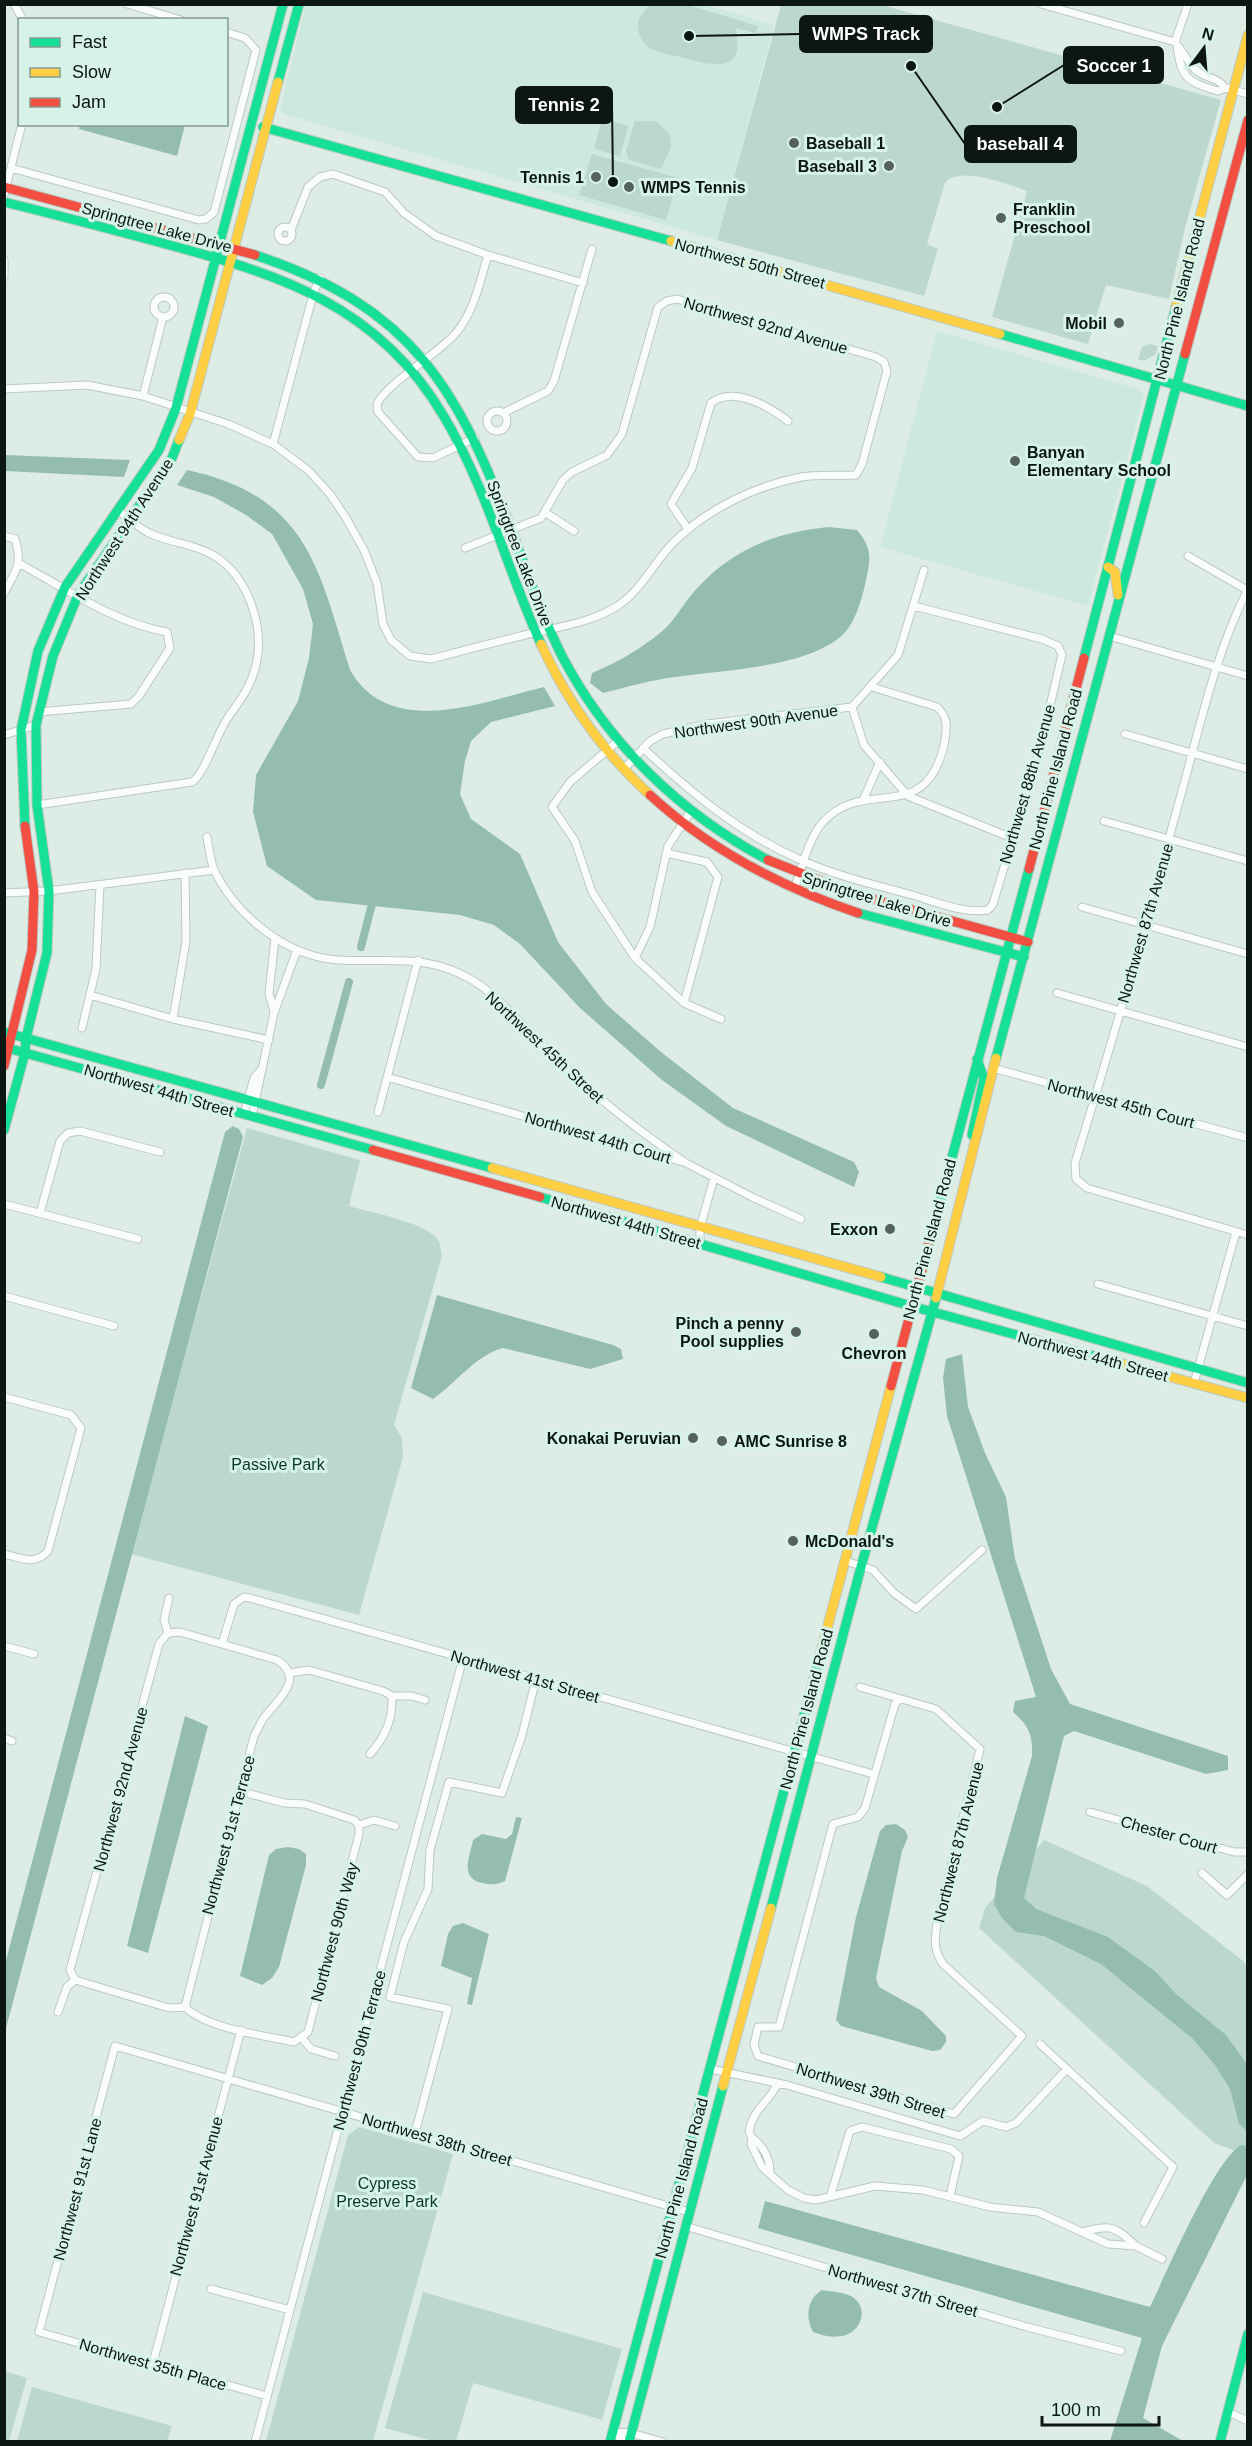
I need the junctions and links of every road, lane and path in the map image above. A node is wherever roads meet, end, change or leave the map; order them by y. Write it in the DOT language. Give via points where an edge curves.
graph roads {
  1 [pos="127,4"];
  2 [pos="283,4"];
  3 [pos="299,4"];
  4 [pos="1041,4"];
  5 [pos="1188,4"];
  6 [pos="174,18"];
  7 [pos="228,33"];
  8 [pos="1248,35"];
  9 [pos="1176,44"];
  10 [pos="1229,89"];
  11 [pos="1248,94"];
  12 [pos="1248,120"];
  13 [pos="252,124"];
  14 [pos="22,126"];
  15 [pos="266,128"];
  16 [pos="11,168"];
  17 [pos="5,190"];
  18 [pos="4,202"];
  19 [pos="291,230"];
  20 [pos="220,243"];
  21 [pos="235,248"];
  22 [pos="592,249"];
  23 [pos="488,255"];
  24 [pos="216,258"];
  25 [pos="4,260"];
  26 [pos="231,262"];
  27 [pos="4,277"];
  28 [pos="320,278"];
  29 [pos="583,283"];
  30 [pos="314,291"];
  31 [pos="163,317"];
  32 [pos="425,362"];
  33 [pos="414,371"];
  34 [pos="1158,380"];
  35 [pos="1175,385"];
  36 [pos="4,389"];
  37 [pos="143,396"];
  38 [pos="1248,406"];
  39 [pos="176,408"];
  40 [pos="503,413"];
  41 [pos="190,414"];
  42 [pos="788,421"];
  43 [pos="475,438"];
  44 [pos="273,444"];
  45 [pos="461,444"];
  46 [pos="119,511"];
  47 [pos="546,513"];
  48 [pos="131,521"];
  49 [pos="688,529"];
  50 [pos="574,531"];
  51 [pos="512,532"];
  52 [pos="4,536"];
  53 [pos="498,537"];
  54 [pos="465,549"];
  55 [pos="1188,556"];
  56 [pos="20,564"];
  57 [pos="1108,567"];
  58 [pos="924,570"];
  59 [pos="65,587"];
  60 [pos="1247,590"];
  61 [pos="4,593"];
  62 [pos="78,595"];
  63 [pos="1118,600"];
  64 [pos="914,606"];
  65 [pos="550,630"];
  66 [pos="535,632"];
  67 [pos="1109,636"];
  68 [pos="1216,668"];
  69 [pos="1248,676"];
  70 [pos="872,687"];
  71 [pos="852,707"];
  72 [pos="38,712"];
  73 [pos="36,725"];
  74 [pos="21,730"];
  75 [pos="1125,734"];
  76 [pos="4,735"];
  77 [pos="618,741"];
  78 [pos="643,748"];
  79 [pos="606,749"];
  80 [pos="1193,753"];
  81 [pos="633,759"];
  82 [pos="880,762"];
  83 [pos="624,769"];
  84 [pos="1248,769"];
  85 [pos="908,796"];
  86 [pos="863,800"];
  87 [pos="37,805"];
  88 [pos="691,811"];
  89 [pos="1104,821"];
  90 [pos="682,823"];
  91 [pos="207,837"];
  92 [pos="1012,838"];
  93 [pos="1169,839"];
  94 [pos="666,853"];
  95 [pos="1248,861"];
  96 [pos="804,862"];
  97 [pos="213,870"];
  98 [pos="185,873"];
  99 [pos="799,876"];
  100 [pos="100,885"];
  101 [pos="794,890"];
  102 [pos="49,891"];
  103 [pos="34,892"];
  104 [pos="4,893"];
  105 [pos="1082,907"];
  106 [pos="1145,925"];
  107 [pos="1011,937"];
  108 [pos="276,938"];
  109 [pos="1028,942"];
  110 [pos="297,950"];
  111 [pos="1007,952"];
  112 [pos="1248,954"];
  113 [pos="1024,957"];
  114 [pos="635,958"];
  115 [pos="418,960"];
  116 [pos="1057,993"];
  117 [pos="90,996"];
  118 [pos="684,1003"];
  119 [pos="1120,1012"];
  120 [pos="274,1013"];
  121 [pos="173,1019"];
  122 [pos="721,1019"];
  123 [pos="82,1028"];
  124 [pos="8,1033"];
  125 [pos="26,1038"];
  126 [pos="269,1040"];
  127 [pos="7,1047"];
  128 [pos="1248,1047"];
  129 [pos="25,1053"];
  130 [pos="977,1059"];
  131 [pos="4,1066"];
  132 [pos="993,1068"];
  133 [pos="387,1077"];
  134 [pos="1096,1095"];
  135 [pos="252,1102"];
  136 [pos="378,1112"];
  137 [pos="248,1115"];
  138 [pos="4,1130"];
  139 [pos="1248,1138"];
  140 [pos="160,1152"];
  141 [pos="971,1158"];
  142 [pos="686,1163"];
  143 [pos="714,1178"];
  144 [pos="4,1204"];
  145 [pos="40,1213"];
  146 [pos="801,1219"];
  147 [pos="700,1228"];
  148 [pos="1236,1232"];
  149 [pos="1248,1235"];
  150 [pos="138,1239"];
  151 [pos="700,1242"];
  152 [pos="1098,1284"];
  153 [pos="916,1287"];
  154 [pos="937,1294"];
  155 [pos="4,1296"];
  156 [pos="911,1306"];
  157 [pos="933,1312"];
  158 [pos="1212,1315"];
  159 [pos="114,1326"];
  160 [pos="1248,1326"];
  161 [pos="1197,1369"];
  162 [pos="1194,1383"];
  163 [pos="1248,1383"];
  164 [pos="4,1397"];
  165 [pos="1248,1398"];
  166 [pos="982,1550"];
  167 [pos="4,1554"];
  168 [pos="846,1562"];
  169 [pos="861,1567"];
  170 [pos="169,1598"];
  171 [pos="168,1633"];
  172 [pos="222,1644"];
  173 [pos="4,1646"];
  174 [pos="34,1654"];
  175 [pos="463,1658"];
  176 [pos="289,1673"];
  177 [pos="536,1679"];
  178 [pos="860,1687"];
  179 [pos="392,1696"];
  180 [pos="900,1699"];
  181 [pos="424,1700"];
  182 [pos="794,1752"];
  183 [pos="370,1754"];
  184 [pos="812,1757"];
  185 [pos="873,1774"];
  186 [pos="239,1791"];
  187 [pos="1090,1812"];
  188 [pos="359,1825"];
  189 [pos="395,1826"];
  190 [pos="1248,1852"];
  191 [pos="1202,1873"];
  192 [pos="1248,1874"];
  193 [pos="75,1980"];
  194 [pos="185,2007"];
  195 [pos="58,2012"];
  196 [pos="242,2030"];
  197 [pos="1022,2036"];
  198 [pos="302,2038"];
  199 [pos="1040,2044"];
  200 [pos="115,2046"];
  201 [pos="335,2056"];
  202 [pos="710,2069"];
  203 [pos="1066,2070"];
  204 [pos="727,2072"];
  205 [pos="227,2079"];
  206 [pos="777,2085"];
  207 [pos="342,2112"];
  208 [pos="415,2133"];
  209 [pos="831,2194"];
  210 [pos="950,2196"];
  211 [pos="673,2207"];
  212 [pos="689,2212"];
  213 [pos="1144,2223"];
  214 [pos="685,2226"];
  215 [pos="1082,2232"];
  216 [pos="1136,2246"];
  217 [pos="1162,2259"];
  218 [pos="211,2289"];
  219 [pos="290,2310"];
  220 [pos="39,2332"];
  221 [pos="1248,2334"];
  222 [pos="1121,2351"];
  223 [pos="153,2363"];
  224 [pos="267,2396"];
  225 [pos="1228,2412"];
  226 [pos="1248,2421"];
  227 [pos="611,2437"];
  228 [pos="629,2439"];
  229 [pos="255,2442"];
  230 [pos="663,2442"];
  231 [pos="1220,2442"];
  1 -- 6 [label="street"];
  2 -- 13 [label="street, Northwest 94th Avenue"];
  3 -- 15 [label="street, Northwest 94th Avenue"];
  4 -- 9 [label="street"];
  5 -- 9 [label="street"];
  7 -- 16 [label="street" via="245,38 256,50 214,212 206,219"];
  8 -- 10 [label="street, North Pine Island Road"];
  9 -- 10 [label="street" via="1200,74 1220,80"];
  9 -- 10 [label="street" via="1184,75 1197,85 1218,91"];
  10 -- 11 [label="street"];
  10 -- 34 [label="street, North Pine Island Road"];
  12 -- 35 [label="street, North Pine Island Road"];
  13 -- 15 [label="street, Northwest 50th Street"];
  13 -- 20 [label="street, Northwest 94th Avenue"];
  14 -- 16 [label="street"];
  15 -- 21 [label="street, Northwest 94th Avenue"];
  15 -- 34 [label="street, Northwest 50th Street"];
  16 -- 17 [label="street"];
  17 -- 20 [label="street, Springtree Lake Drive"];
  18 -- 24 [label="street, Springtree Lake Drive"];
  19 -- 23 [label="street" via="308,188 320,177 333,174 385,192 404,213 436,236"];
  20 -- 21 [label="street, Springtree Lake Drive"];
  20 -- 24 [label="street, Northwest 94th Avenue"];
  21 -- 26 [label="street, Northwest 94th Avenue"];
  21 -- 28 [label="street, Springtree Lake Drive"];
  22 -- 29 [label="street"];
  23 -- 29 [label="street"];
  23 -- 32 [label="street" via="470,309 457,332"];
  24 -- 26 [label="street, Springtree Lake Drive"];
  24 -- 39 [label="street, Northwest 94th Avenue"];
  25 -- 27 [label="street"];
  26 -- 30 [label="street, Springtree Lake Drive"];
  26 -- 41 [label="street, Northwest 94th Avenue"];
  28 -- 30 [label="street"];
  28 -- 32 [label="street, Springtree Lake Drive" via="378,315"];
  29 -- 40 [label="street" via="548,392"];
  30 -- 33 [label="street, Springtree Lake Drive" via="371,329"];
  30 -- 44 [label="street"];
  31 -- 37 [label="street"];
  32 -- 33 [label="street"];
  32 -- 43 [label="street, Springtree Lake Drive"];
  33 -- 45 [label="street, Springtree Lake Drive"];
  33 -- 45 [label="street" via="385,391 377,404 378,412 418,457 433,458"];
  34 -- 35 [label="street, Northwest 50th Street"];
  34 -- 57 [label="street, North Pine Island Road"];
  35 -- 38 [label="street, Northwest 50th Street"];
  35 -- 63 [label="street, North Pine Island Road"];
  36 -- 37 [label="street" via="87,385"];
  37 -- 39 [label="street"];
  39 -- 41 [label="street"];
  39 -- 46 [label="street, Northwest 94th Avenue" via="159,450"];
  41 -- 44 [label="street" via="228,423"];
  41 -- 48 [label="street, Northwest 94th Avenue" via="172,458"];
  42 -- 49 [label="street" via="770,408 731,395 711,403 692,468 671,504"];
  43 -- 45 [label="street"];
  43 -- 51 [label="street, Springtree Lake Drive"];
  44 -- 66 [label="street" via="309,471 346,518 377,583 383,624 391,640 410,656 431,659"];
  45 -- 53 [label="street, Springtree Lake Drive"];
  46 -- 48 [label="street"];
  46 -- 59 [label="street, Northwest 94th Avenue"];
  47 -- 49 [label="street, Northwest 92nd Avenue" via="563,480 607,455 622,434 658,307 667,301 677,299 884,362 887,371 856,475 804,477 767,485 730,502"];
  47 -- 50 [label="street"];
  47 -- 51 [label="street"];
  48 -- 62 [label="street, Northwest 94th Avenue"];
  48 -- 87 [label="street" via="150,533 187,543 214,556 236,575 249,596 258,632 255,671 244,696 224,723 199,778"];
  49 -- 65 [label="street" via="621,604 579,624"];
  51 -- 53 [label="street"];
  51 -- 65 [label="street, Springtree Lake Drive"];
  52 -- 56 [label="street" via="15,539"];
  53 -- 54 [label="street"];
  53 -- 66 [label="street, Springtree Lake Drive"];
  55 -- 60 [label="street"];
  56 -- 59 [label="street"];
  56 -- 61 [label="street"];
  57 -- 63 [label="street" via="1115,572"];
  57 -- 107 [label="street, North Pine Island Road"];
  58 -- 64 [label="street, Northwest 90th Avenue"];
  59 -- 62 [label="street"];
  59 -- 74 [label="street, Northwest 94th Avenue" via="38,651"];
  60 -- 68 [label="street, Northwest 87th Avenue"];
  62 -- 72 [label="street, Northwest 94th Avenue" via="53,656"];
  62 -- 72 [label="street" via="118,617 167,632 170,648 131,704"];
  63 -- 67 [label="street, North Pine Island Road"];
  64 -- 70 [label="street, Northwest 90th Avenue" via="898,655"];
  64 -- 92 [label="street, Northwest 88th Avenue" via="1058,646 1062,656 1043,736"];
  65 -- 66 [label="street"];
  65 -- 77 [label="street, Springtree Lake Drive" via="584,694"];
  66 -- 79 [label="street, Springtree Lake Drive" via="566,692"];
  67 -- 68 [label="street"];
  67 -- 109 [label="street, North Pine Island Road"];
  68 -- 69 [label="street"];
  68 -- 80 [label="street, Northwest 87th Avenue"];
  70 -- 71 [label="street, Northwest 90th Avenue"];
  70 -- 85 [label="street" via="937,707 944,714 947,725 943,750 934,772"];
  71 -- 78 [label="street, Northwest 90th Avenue" via="707,724 663,734"];
  71 -- 82 [label="street" via="864,745"];
  72 -- 73 [label="street, Northwest 94th Avenue"];
  73 -- 74 [label="street"];
  73 -- 87 [label="street, Northwest 94th Avenue"];
  74 -- 76 [label="street"];
  74 -- 103 [label="street, Northwest 94th Avenue" via="22,807"];
  75 -- 80 [label="street"];
  77 -- 79 [label="street"];
  77 -- 81 [label="street, Springtree Lake Drive"];
  78 -- 81 [label="street, Northwest 90th Avenue"];
  78 -- 96 [label="street, Northwest 88th Avenue" via="717,812"];
  79 -- 83 [label="street, Springtree Lake Drive"];
  79 -- 114 [label="street" via="570,782 552,807 575,842 592,892"];
  80 -- 84 [label="street"];
  80 -- 93 [label="street, Northwest 87th Avenue"];
  81 -- 83 [label="street, Northwest 90th Avenue"];
  81 -- 88 [label="street, Springtree Lake Drive"];
  82 -- 85 [label="street"];
  82 -- 86 [label="street"];
  83 -- 90 [label="street, Springtree Lake Drive"];
  85 -- 86 [label="street"];
  85 -- 92 [label="street"];
  86 -- 96 [label="street" via="839,808 822,822"];
  87 -- 102 [label="street, Northwest 94th Avenue"];
  88 -- 90 [label="street"];
  88 -- 99 [label="street, Springtree Lake Drive" via="741,846"];
  89 -- 93 [label="street"];
  90 -- 94 [label="street"];
  90 -- 101 [label="street, Springtree Lake Drive" via="730,856"];
  91 -- 97 [label="street, Northwest 45th Street"];
  92 -- 96 [label="street, Northwest 88th Avenue" via="993,904 988,910 977,912"];
  93 -- 95 [label="street"];
  93 -- 106 [label="street, Northwest 87th Avenue"];
  94 -- 114 [label="street" via="650,927"];
  94 -- 118 [label="street" via="707,862 718,876"];
  96 -- 99 [label="street"];
  97 -- 98 [label="street"];
  97 -- 108 [label="street, Northwest 45th Street" via="231,899"];
  98 -- 100 [label="street"];
  98 -- 121 [label="street" via="186,941"];
  99 -- 101 [label="street"];
  99 -- 107 [label="street, Springtree Lake Drive"];
  100 -- 102 [label="street"];
  100 -- 117 [label="street" via="99,933"];
  101 -- 111 [label="street, Springtree Lake Drive"];
  102 -- 103 [label="street"];
  102 -- 125 [label="street, Northwest 94th Avenue" via="47,953"];
  103 -- 104 [label="street"];
  103 -- 124 [label="street, Northwest 94th Avenue" via="32,950"];
  105 -- 106 [label="street"];
  106 -- 112 [label="street"];
  106 -- 119 [label="street, Northwest 87th Avenue"];
  107 -- 109 [label="street, Springtree Lake Drive"];
  107 -- 111 [label="street, North Pine Island Road"];
  108 -- 110 [label="street, Northwest 45th Street"];
  108 -- 120 [label="street" via="269,993"];
  109 -- 113 [label="street, North Pine Island Road"];
  110 -- 115 [label="street, Northwest 45th Street" via="336,960"];
  110 -- 120 [label="street"];
  111 -- 113 [label="street, Springtree Lake Drive"];
  111 -- 130 [label="street, North Pine Island Road"];
  113 -- 132 [label="street, North Pine Island Road"];
  114 -- 118 [label="street"];
  115 -- 133 [label="street"];
  115 -- 142 [label="street, Northwest 45th Street" via="446,967 497,999 604,1103"];
  116 -- 119 [label="street"];
  117 -- 121 [label="street"];
  117 -- 123 [label="street"];
  118 -- 122 [label="street"];
  119 -- 128 [label="street"];
  119 -- 134 [label="street, Northwest 87th Avenue"];
  120 -- 126 [label="street"];
  121 -- 126 [label="street"];
  124 -- 125 [label="street, Northwest 44th Street"];
  124 -- 127 [label="street, Northwest 94th Avenue"];
  125 -- 129 [label="street, Northwest 94th Avenue"];
  125 -- 135 [label="street, Northwest 44th Street"];
  126 -- 135 [label="street" via="260,1071 262,1081"];
  127 -- 129 [label="street, Northwest 44th Street"];
  127 -- 131 [label="street, Northwest 94th Avenue"];
  129 -- 137 [label="street, Northwest 44th Street"];
  129 -- 138 [label="street, Northwest 94th Avenue"];
  130 -- 141 [label="street" via="984,1079 973,1121"];
  130 -- 153 [label="street, North Pine Island Road"];
  132 -- 134 [label="street, Northwest 45th Court"];
  132 -- 141 [label="street, North Pine Island Road"];
  133 -- 136 [label="street"];
  133 -- 142 [label="street, Northwest 44th Court"];
  134 -- 139 [label="street, Northwest 45th Court"];
  134 -- 148 [label="street, Northwest 87th Avenue" via="1075,1163 1076,1179 1087,1188"];
  135 -- 137 [label="street"];
  135 -- 147 [label="street, Northwest 44th Street"];
  137 -- 151 [label="street, Northwest 44th Street"];
  140 -- 145 [label="street" via="80,1131 68,1133 60,1141"];
  141 -- 154 [label="street, North Pine Island Road"];
  142 -- 143 [label="street, Northwest 44th Court"];
  143 -- 146 [label="street, Northwest 44th Court"];
  143 -- 147 [label="street"];
  144 -- 145 [label="street"];
  145 -- 150 [label="street"];
  147 -- 151 [label="street"];
  147 -- 153 [label="street, Northwest 44th Street"];
  148 -- 149 [label="street"];
  148 -- 158 [label="street"];
  151 -- 156 [label="street, Northwest 44th Street"];
  152 -- 158 [label="street"];
  153 -- 154 [label="street, Northwest 44th Street"];
  153 -- 156 [label="street, North Pine Island Road"];
  154 -- 157 [label="street, North Pine Island Road"];
  154 -- 161 [label="street, Northwest 44th Street"];
  155 -- 159 [label="street"];
  156 -- 157 [label="street, Northwest 44th Street"];
  156 -- 168 [label="street, North Pine Island Road"];
  157 -- 162 [label="street, Northwest 44th Street"];
  157 -- 169 [label="street, North Pine Island Road"];
  158 -- 160 [label="street"];
  158 -- 161 [label="street"];
  161 -- 162 [label="street"];
  161 -- 163 [label="street, Northwest 44th Street"];
  162 -- 165 [label="street, Northwest 44th Street"];
  164 -- 167 [label="street" via="71,1415 81,1428 48,1551 41,1559 31,1561"];
  166 -- 169 [label="street" via="916,1609 873,1570"];
  168 -- 169 [label="street"];
  168 -- 182 [label="street, North Pine Island Road"];
  169 -- 184 [label="street, North Pine Island Road"];
  170 -- 171 [label="street, Northwest 92nd Avenue" via="164,1620"];
  171 -- 172 [label="street" via="180,1632"];
  171 -- 193 [label="street, Northwest 92nd Avenue" via="159,1644 70,1970"];
  172 -- 175 [label="street, Northwest 41st Street" via="231,1610 244,1598"];
  172 -- 176 [label="street" via="277,1660"];
  173 -- 174 [label="street"];
  175 -- 177 [label="street, Northwest 41st Street"];
  175 -- 207 [label="street, Northwest 90th Terrace"];
  176 -- 179 [label="street" via="309,1670"];
  176 -- 186 [label="street, Northwest 91st Terrace" via="289,1686 254,1736"];
  177 -- 182 [label="street, Northwest 41st Street"];
  177 -- 208 [label="street" via="502,1793 449,1782 430,1850 428,1889 404,1942 390,1996 448,2009"];
  178 -- 180 [label="street, Northwest 87th Avenue"];
  179 -- 181 [label="street"];
  179 -- 183 [label="street" via="388,1727 383,1740"];
  180 -- 185 [label="street" via="895,1704"];
  180 -- 197 [label="street, Northwest 87th Avenue" via="936,1709 980,1749 934,1941 943,1964"];
  182 -- 184 [label="street, Northwest 41st Street"];
  182 -- 202 [label="street, North Pine Island Road"];
  184 -- 185 [label="street, Northwest 41st Street"];
  184 -- 204 [label="street, North Pine Island Road"];
  185 -- 197 [label="street, Northwest 39th Street" via="865,1808 858,1816 833,1824 779,2027 758,2027 754,2045 758,2056 954,2114"];
  186 -- 188 [label="street" via="284,1803 305,1804"];
  186 -- 194 [label="street, Northwest 91st Terrace"];
  187 -- 190 [label="street, Chester Court" via="1234,1852"];
  188 -- 189 [label="street" via="374,1820"];
  188 -- 198 [label="street, Northwest 90th Way" via="308,2032"];
  191 -- 192 [label="street" via="1227,1895"];
  193 -- 194 [label="street" via="169,2008"];
  193 -- 195 [label="street" via="67,1987"];
  194 -- 196 [label="street" via="195,2017"];
  196 -- 198 [label="street" via="294,2042"];
  196 -- 205 [label="street, Northwest 91st Avenue"];
  198 -- 201 [label="street" via="311,2049"];
  199 -- 203 [label="street"];
  200 -- 205 [label="street, Northwest 38th Street"];
  200 -- 220 [label="street, Northwest 91st Lane"];
  202 -- 204 [label="street"];
  202 -- 211 [label="street, North Pine Island Road"];
  203 -- 206 [label="street" via="1016,2123 1006,2127 983,2121 960,2136"];
  203 -- 213 [label="street" via="1173,2167"];
  204 -- 206 [label="street"];
  204 -- 212 [label="street, North Pine Island Road"];
  205 -- 207 [label="street, Northwest 38th Street"];
  205 -- 223 [label="street, Northwest 91st Avenue"];
  206 -- 209 [label="street" via="752,2116 749,2132 759,2142 770,2163 770,2172 788,2190 804,2198"];
  207 -- 208 [label="street, Northwest 38th Street"];
  207 -- 219 [label="street, Northwest 90th Terrace"];
  208 -- 211 [label="street, Northwest 38th Street"];
  209 -- 210 [label="street" via="875,2186"];
  209 -- 210 [label="street" via="850,2131 862,2127 951,2149 959,2156 959,2162"];
  210 -- 215 [label="street" via="990,2207 1038,2212"];
  211 -- 212 [label="street, Northwest 38th Street"];
  211 -- 227 [label="street, North Pine Island Road"];
  212 -- 214 [label="street, North Pine Island Road"];
  214 -- 222 [label="street, Northwest 37th Street"];
  214 -- 228 [label="street, North Pine Island Road"];
  215 -- 216 [label="street" via="1108,2244"];
  215 -- 216 [label="street" via="1110,2226 1119,2229"];
  216 -- 217 [label="street"];
  218 -- 219 [label="street"];
  219 -- 224 [label="street, Northwest 90th Terrace"];
  220 -- 223 [label="street, Northwest 35th Place"];
  221 -- 225 [label="street"];
  223 -- 224 [label="street, Northwest 35th Place"];
  224 -- 229 [label="street, Northwest 90th Terrace"];
  225 -- 226 [label="street"];
  225 -- 231 [label="street"];
  227 -- 228 [label="street"];
  228 -- 230 [label="street"];
}
